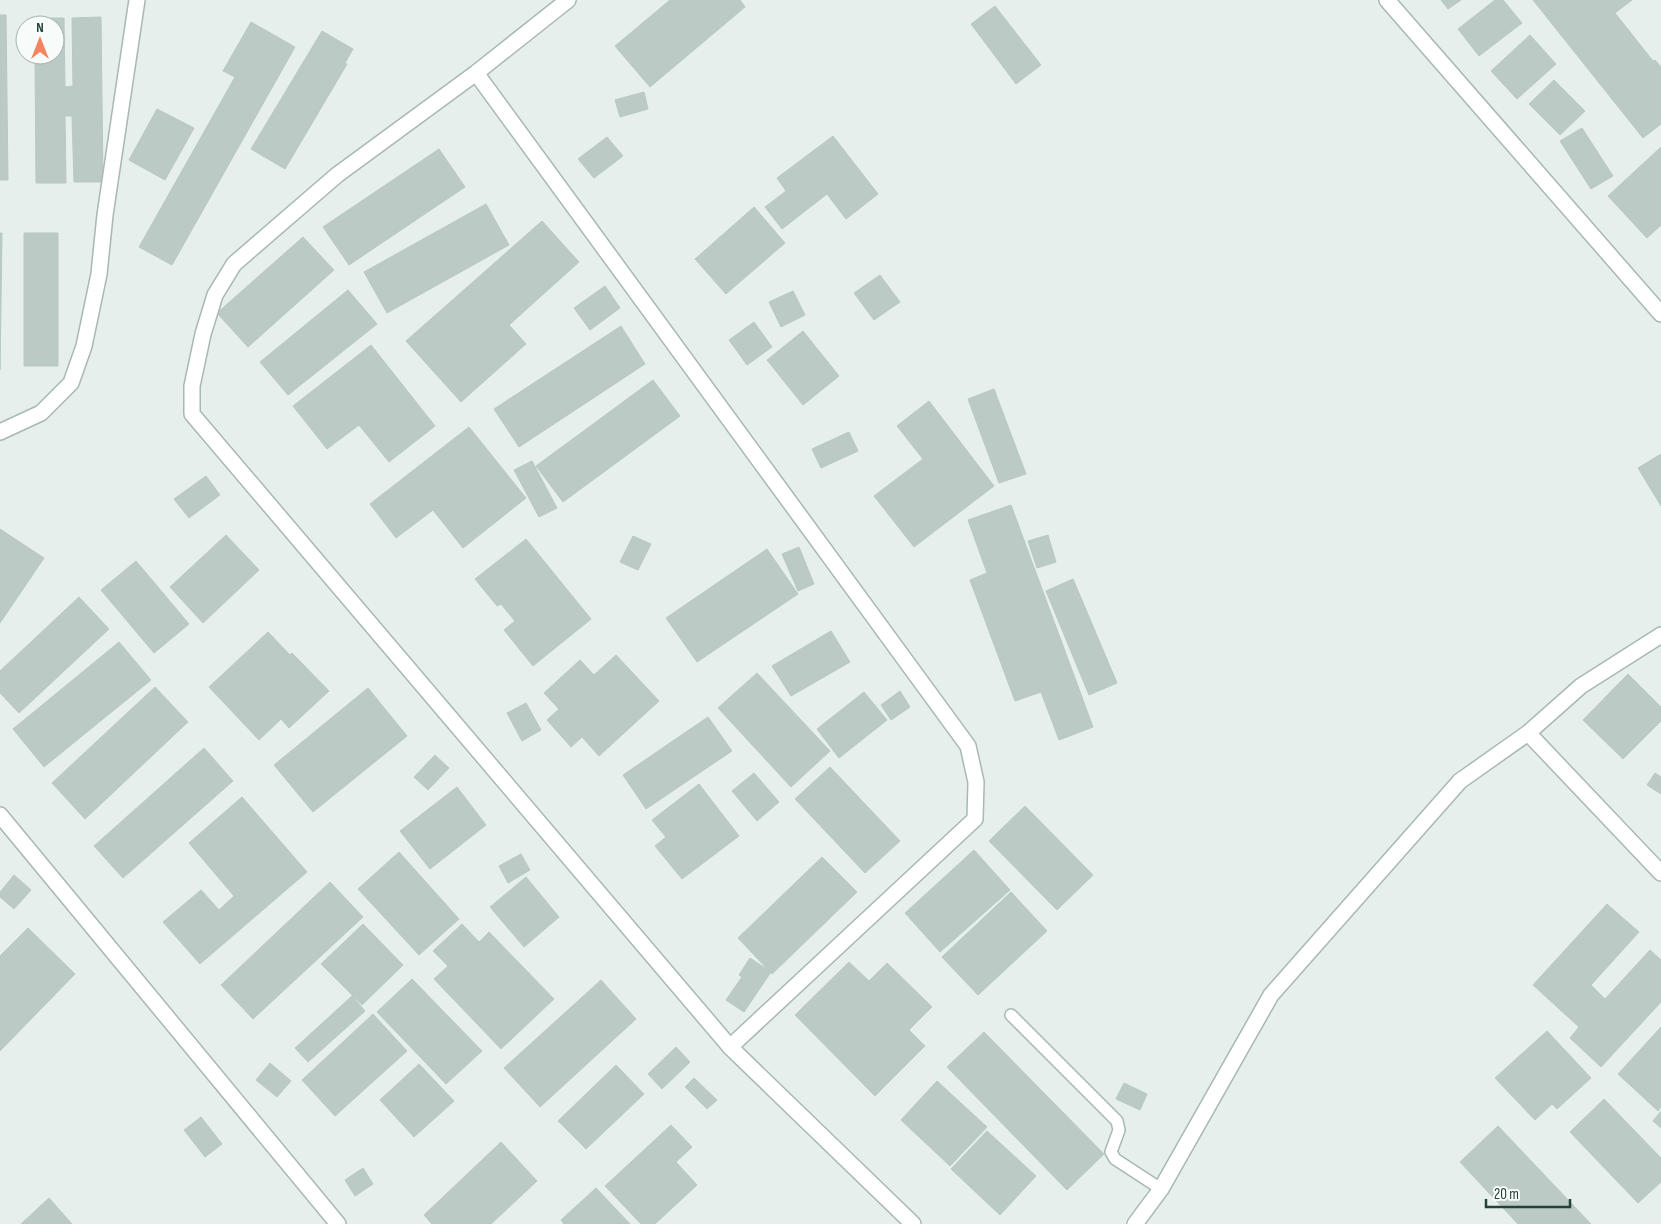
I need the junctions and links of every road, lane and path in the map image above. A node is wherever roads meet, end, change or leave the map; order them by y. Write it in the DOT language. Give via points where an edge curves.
graph roads {
  1 [pos="137,0"];
  2 [pos="568,0"];
  3 [pos="1387,0"];
  4 [pos="476,73"];
  5 [pos="1661,314"];
  6 [pos="0,432"];
  7 [pos="1661,635"];
  8 [pos="1528,733"];
  9 [pos="0,815"];
  10 [pos="1661,874"];
  11 [pos="1011,1015"];
  12 [pos="730,1048"];
  13 [pos="1160,1189"];
  14 [pos="338,1224"];
  15 [pos="913,1224"];
  16 [pos="1135,1224"];
  1 -- 6 [label="street" via="99,274 84,346 71,383 40,413"];
  2 -- 4 [label="street"];
  3 -- 5 [label="street"];
  4 -- 12 [label="street" via="968,746 976,782 974,819"];
  4 -- 12 [label="street" via="337,175 234,264 215,295 203,334 192,386 192,414"];
  7 -- 8 [label="street" via="1581,686"];
  8 -- 10 [label="street"];
  8 -- 13 [label="street" via="1460,781 1271,995"];
  9 -- 14 [label="street"];
  11 -- 13 [label="lane" via="1117,1121 1119,1130 1112,1152 1115,1159"];
  12 -- 15 [label="street"];
  13 -- 16 [label="street"];
}
